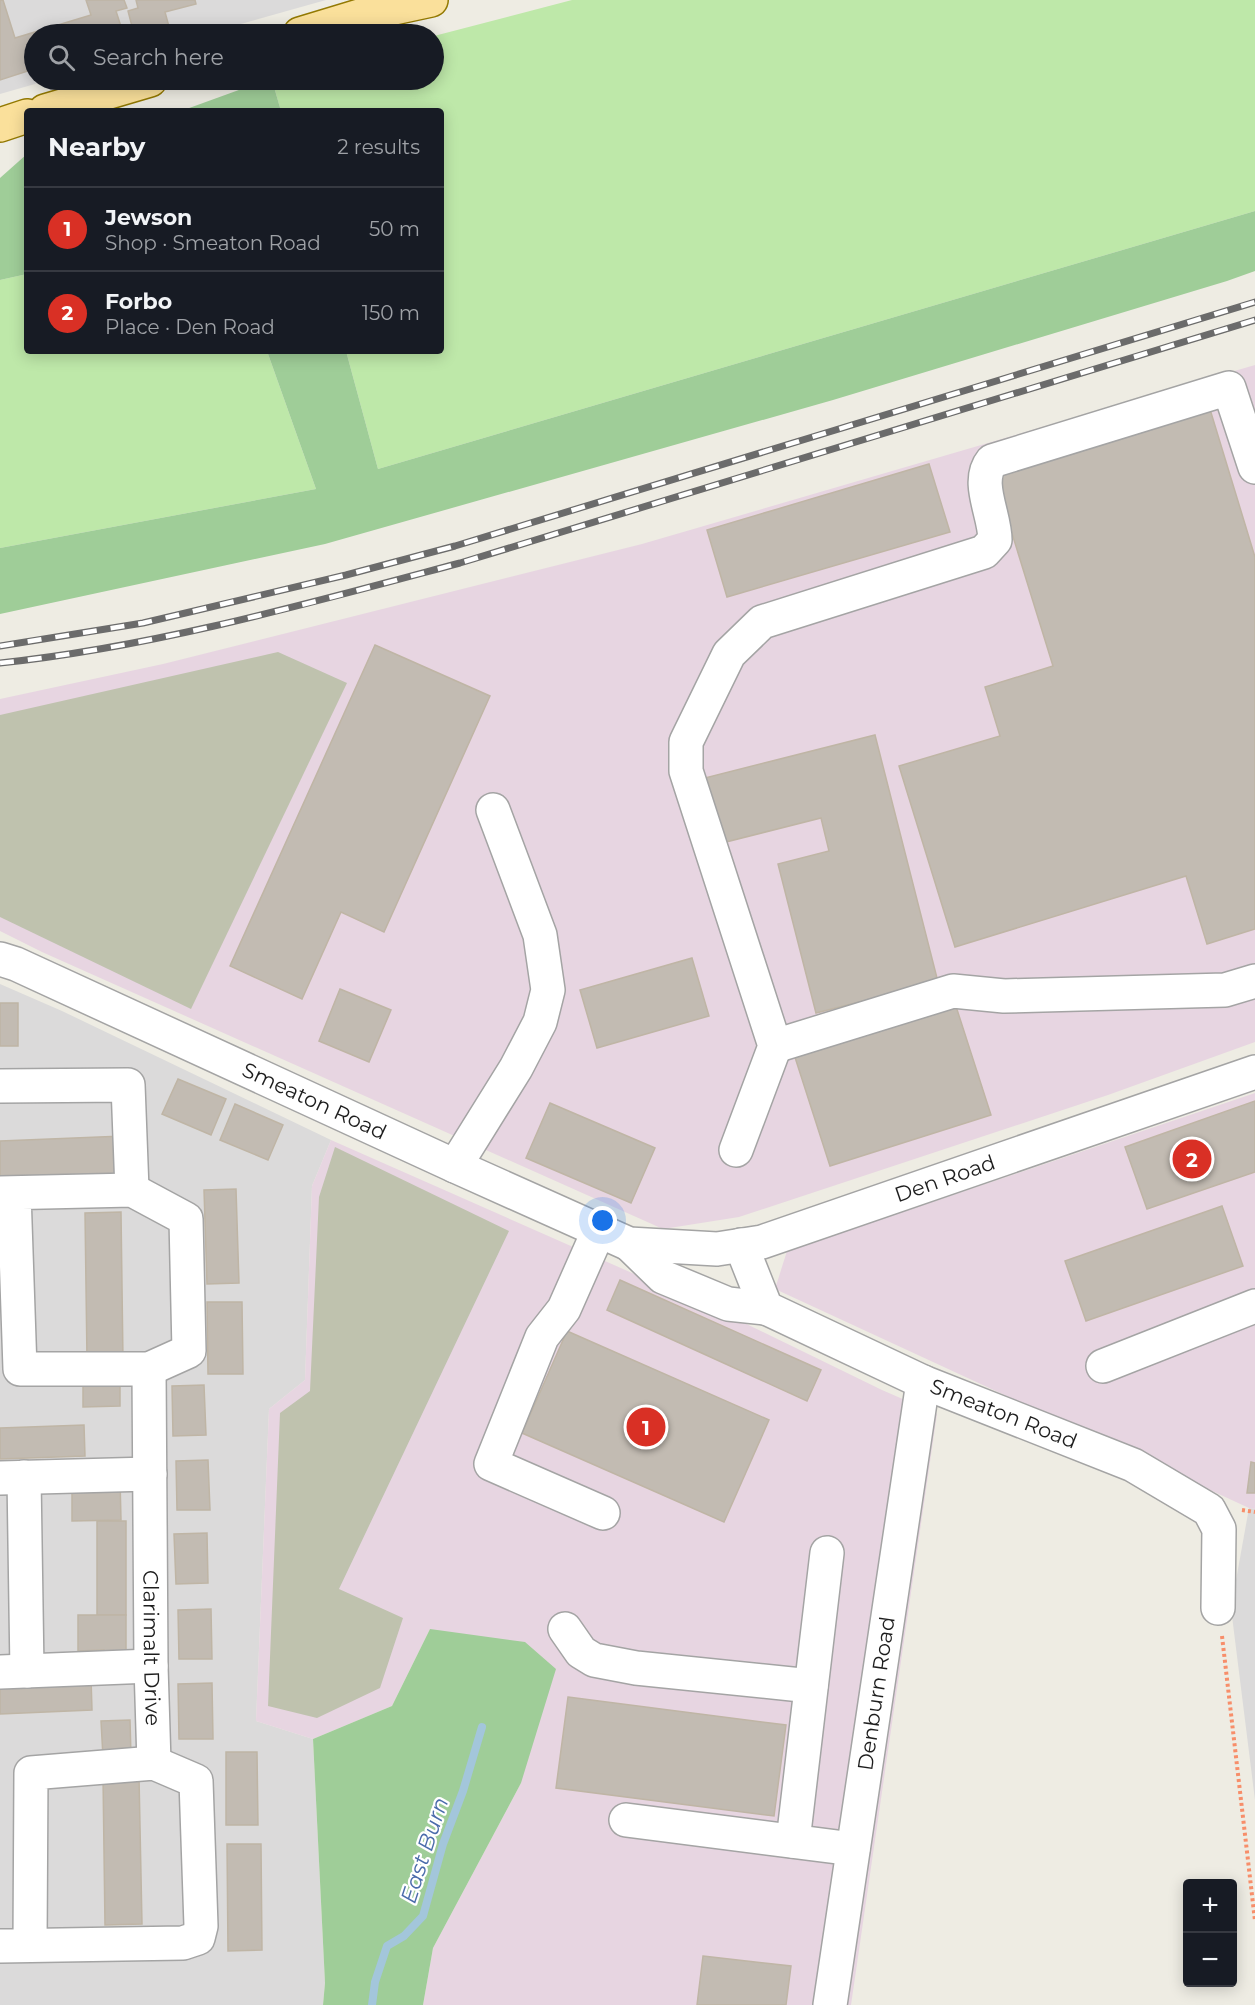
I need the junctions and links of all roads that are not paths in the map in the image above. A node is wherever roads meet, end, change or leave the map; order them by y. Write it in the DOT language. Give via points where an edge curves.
graph roads {
  1 [pos="431,0"];
  2 [pos="364,7"];
  3 [pos="324,24"];
  4 [pos="116,90"];
  5 [pos="55,108"];
  6 [pos="24,117"];
  7 [pos="0,125"];
  8 [pos="1255,466"];
  9 [pos="493,810"];
  10 [pos="0,958"];
  11 [pos="1255,981"];
  12 [pos="775,1046"];
  13 [pos="1255,1072"];
  14 [pos="0,1086"];
  15 [pos="735,1150"];
  16 [pos="455,1166"];
  17 [pos="132,1190"];
  18 [pos="7,1193"];
  19 [pos="599,1230"];
  20 [pos="629,1244"];
  21 [pos="741,1245"];
  22 [pos="1255,1306"];
  23 [pos="766,1308"];
  24 [pos="1103,1366"];
  25 [pos="149,1369"];
  26 [pos="923,1382"];
  27 [pos="150,1474"];
  28 [pos="12,1477"];
  29 [pos="603,1513"];
  30 [pos="827,1553"];
  31 [pos="1218,1608"];
  32 [pos="565,1629"];
  33 [pos="151,1666"];
  34 [pos="14,1671"];
  35 [pos="812,1686"];
  36 [pos="154,1763"];
  37 [pos="626,1820"];
  38 [pos="792,1841"];
  39 [pos="853,1849"];
  40 [pos="15,1946"];
  41 [pos="830,2005"];
  1 -- 2 [label="main road"];
  2 -- 3 [label="main road"];
  4 -- 5 [label="main road"];
  6 -- 7 [label="main road"];
  8 -- 12 [label="street" via="1229,388 992,461 984,480 995,540 984,552 762,622 729,654 686,742 686,771"];
  9 -- 16 [label="street" via="540,935 548,990 540,1022 516,1068"];
  10 -- 16 [label="street, Smeaton Road"];
  11 -- 12 [label="street" via="1225,990 1004,996 953,991"];
  12 -- 15 [label="street"];
  13 -- 21 [label="street, Den Road" via="762,1242"];
  14 -- 17 [label="street" via="128,1085"];
  16 -- 19 [label="street, Smeaton Road"];
  17 -- 18 [label="street"];
  17 -- 25 [label="street" via="186,1219 189,1351"];
  18 -- 25 [label="street" via="20,1369"];
  19 -- 20 [label="street, Smeaton Road"];
  19 -- 29 [label="street" via="564,1309 542,1337 491,1464"];
  20 -- 21 [label="street, Den Road" via="717,1249"];
  20 -- 23 [label="street, Smeaton Road" via="663,1276 729,1304"];
  21 -- 23 [label="street"];
  22 -- 24 [label="street"];
  23 -- 26 [label="street, Smeaton Road"];
  25 -- 27 [label="street, Clarimalt Drive"];
  26 -- 31 [label="street, Smeaton Road" via="1133,1465 1209,1510 1219,1529"];
  26 -- 39 [label="street, Denburn Road"];
  27 -- 28 [label="street"];
  27 -- 33 [label="street, Clarimalt Drive"];
  28 -- 34 [label="street"];
  30 -- 35 [label="street"];
  32 -- 35 [label="street" via="581,1652 594,1660"];
  33 -- 34 [label="street"];
  33 -- 36 [label="street, Clarimalt Drive"];
  35 -- 38 [label="street"];
  36 -- 40 [label="street" via="31,1773"];
  36 -- 40 [label="street" via="196,1781 201,1926 198,1938 183,1943"];
  37 -- 38 [label="street"];
  38 -- 39 [label="street"];
  39 -- 41 [label="street, Denburn Road"];
}
